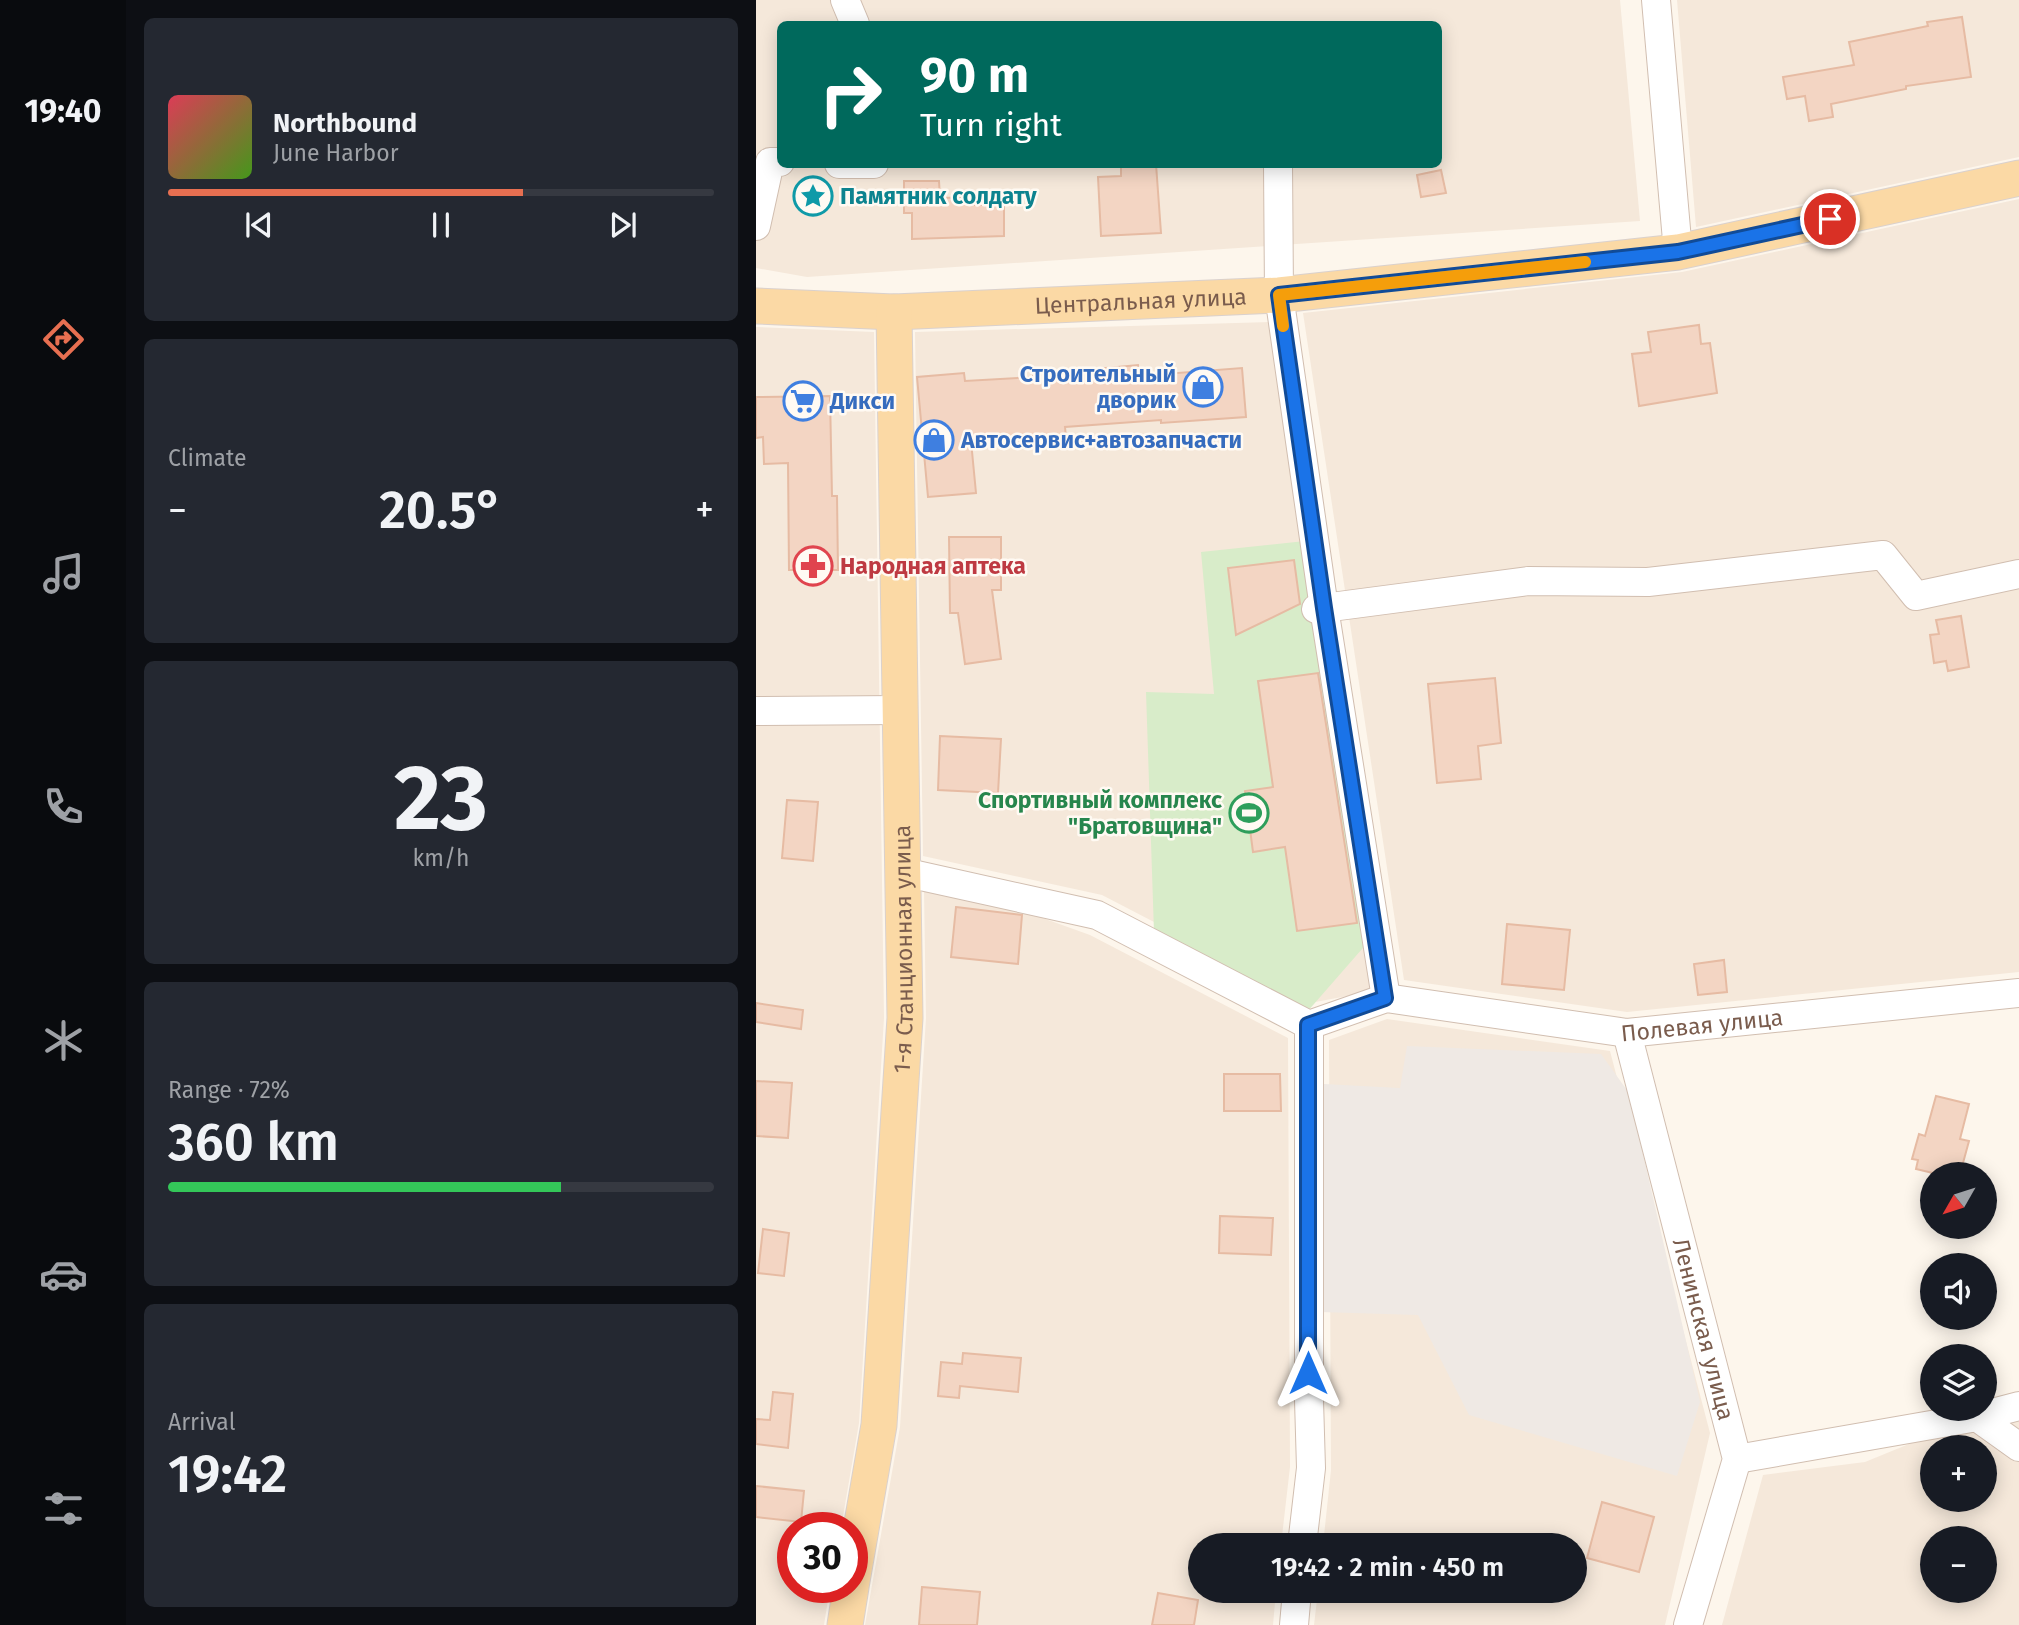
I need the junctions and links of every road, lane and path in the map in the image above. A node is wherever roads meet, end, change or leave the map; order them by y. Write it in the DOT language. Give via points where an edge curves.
graph roads {
  1 [pos="845,0"];
  2 [pos="1656,0"];
  3 [pos="855,21"];
  4 [pos="777,162"];
  5 [pos="1278,168"];
  6 [pos="2019,178"];
  7 [pos="756,226"];
  8 [pos="1678,252"];
  9 [pos="1279,295"];
  10 [pos="756,306"];
  11 [pos="894,312"];
  12 [pos="2019,574"];
  13 [pos="1320,609"];
  14 [pos="900,710"];
  15 [pos="756,711"];
  16 [pos="903,872"];
  17 [pos="2019,993"];
  18 [pos="1385,998"];
  19 [pos="1308,1025"];
  20 [pos="1627,1033"];
  21 [pos="2019,1406"];
  22 [pos="1997,1412"];
  23 [pos="1954,1421"];
  24 [pos="1983,1421"];
  25 [pos="2019,1447"];
  26 [pos="1737,1459"];
  27 [pos="864,1512"];
  28 [pos="1303,1533"];
  29 [pos="848,1603"];
  30 [pos="1296,1603"];
  31 [pos="845,1625"];
  32 [pos="1294,1625"];
  33 [pos="1689,1625"];
  1 -- 3 [label="street"];
  2 -- 8 [label="street"];
  4 -- 7 [label="street" via="771,162"];
  5 -- 9 [label="street"];
  6 -- 8 [label="main road, Центральная улица"];
  8 -- 9 [label="main road, Центральная улица"];
  9 -- 11 [label="main road, Центральная улица"];
  9 -- 13 [label="street"];
  10 -- 11 [label="main road, Центральная улица"];
  11 -- 14 [label="main road, 1-я Станционная улица"];
  12 -- 13 [label="street" via="1916,596 1883,555 1647,582 1528,581"];
  13 -- 18 [label="street"];
  14 -- 15 [label="street"];
  14 -- 16 [label="main road, 1-я Станционная улица"];
  16 -- 19 [label="street" via="1097,915"];
  16 -- 27 [label="main road, 1-я Станционная улица" via="905,1018 879,1426"];
  17 -- 20 [label="street, Полевая улица"];
  18 -- 19 [label="street"];
  18 -- 20 [label="street, Полевая улица"];
  19 -- 28 [label="street" via="1311,1468"];
  20 -- 26 [label="street, Ленинская улица"];
  21 -- 22 [label="street"];
  23 -- 26 [label="street"];
  24 -- 25 [label="street"];
  26 -- 33 [label="street"];
  29 -- 31 [label="main road"];
  30 -- 32 [label="street"];
}
